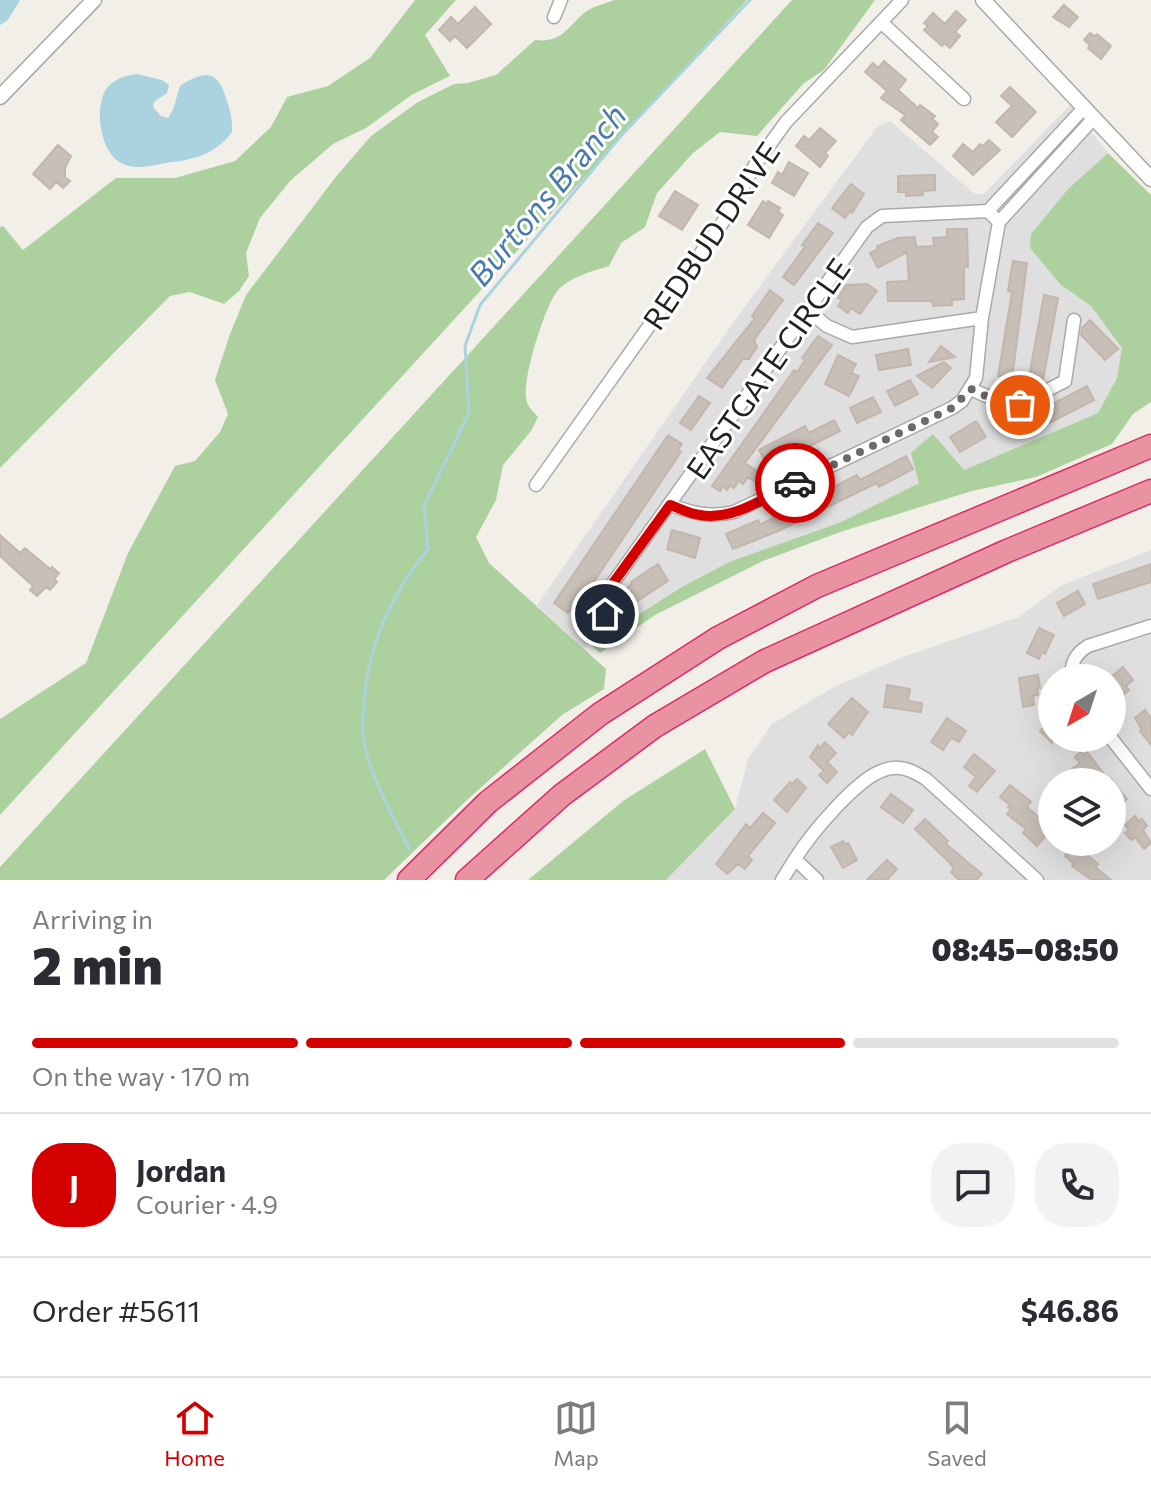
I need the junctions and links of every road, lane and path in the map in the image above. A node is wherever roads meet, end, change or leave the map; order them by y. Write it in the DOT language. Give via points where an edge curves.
graph roads {
  1 [pos="94,0"];
  2 [pos="561,0"];
  3 [pos="902,0"];
  4 [pos="983,0"];
  5 [pos="554,17"];
  6 [pos="881,22"];
  7 [pos="0,97"];
  8 [pos="964,99"];
  9 [pos="1088,114"];
  10 [pos="1151,179"];
  11 [pos="988,211"];
  12 [pos="999,222"];
  13 [pos="807,310"];
  14 [pos="982,318"];
  15 [pos="1074,320"];
  16 [pos="971,389"];
  17 [pos="1151,446"];
  18 [pos="536,485"];
  19 [pos="1151,491"];
  20 [pos="670,505"];
  21 [pos="605,614"];
  22 [pos="1151,626"];
  23 [pos="1073,664"];
  24 [pos="1122,752"];
  25 [pos="1151,789"];
  26 [pos="795,859"];
  27 [pos="409,880"];
  28 [pos="467,880"];
  29 [pos="782,880"];
  30 [pos="817,880"];
  31 [pos="1037,880"];
  1 -- 7 [label="street"];
  2 -- 5 [label="street"];
  3 -- 6 [label="street, REDBUD DRIVE"];
  4 -- 9 [label="street"];
  6 -- 8 [label="street"];
  6 -- 18 [label="street, REDBUD DRIVE" via="786,122 723,222"];
  9 -- 10 [label="street"];
  9 -- 11 [label="street"];
  9 -- 12 [label="street"];
  11 -- 12 [label="street"];
  11 -- 13 [label="street, EASTGATE CIRCLE" via="882,216 867,227"];
  12 -- 14 [label="street"];
  13 -- 14 [label="street" via="852,337"];
  13 -- 20 [label="street, EASTGATE CIRCLE"];
  14 -- 16 [label="street"];
  15 -- 16 [label="street" via="1065,381 1020,405"];
  16 -- 20 [label="street" via="952,408 734,512 699,515"];
  17 -- 27 [label="highway" via="817,586 718,638 600,714 488,802"];
  19 -- 28 [label="highway" via="765,661 655,726 562,795"];
  20 -- 21 [label="street, EASTGATE CIRCLE" via="608,590"];
  22 -- 23 [label="street" via="1088,646"];
  24 -- 25 [label="street"];
  26 -- 29 [label="street"];
  26 -- 30 [label="street"];
  26 -- 31 [label="street" via="868,778 897,768 926,779"];
}
